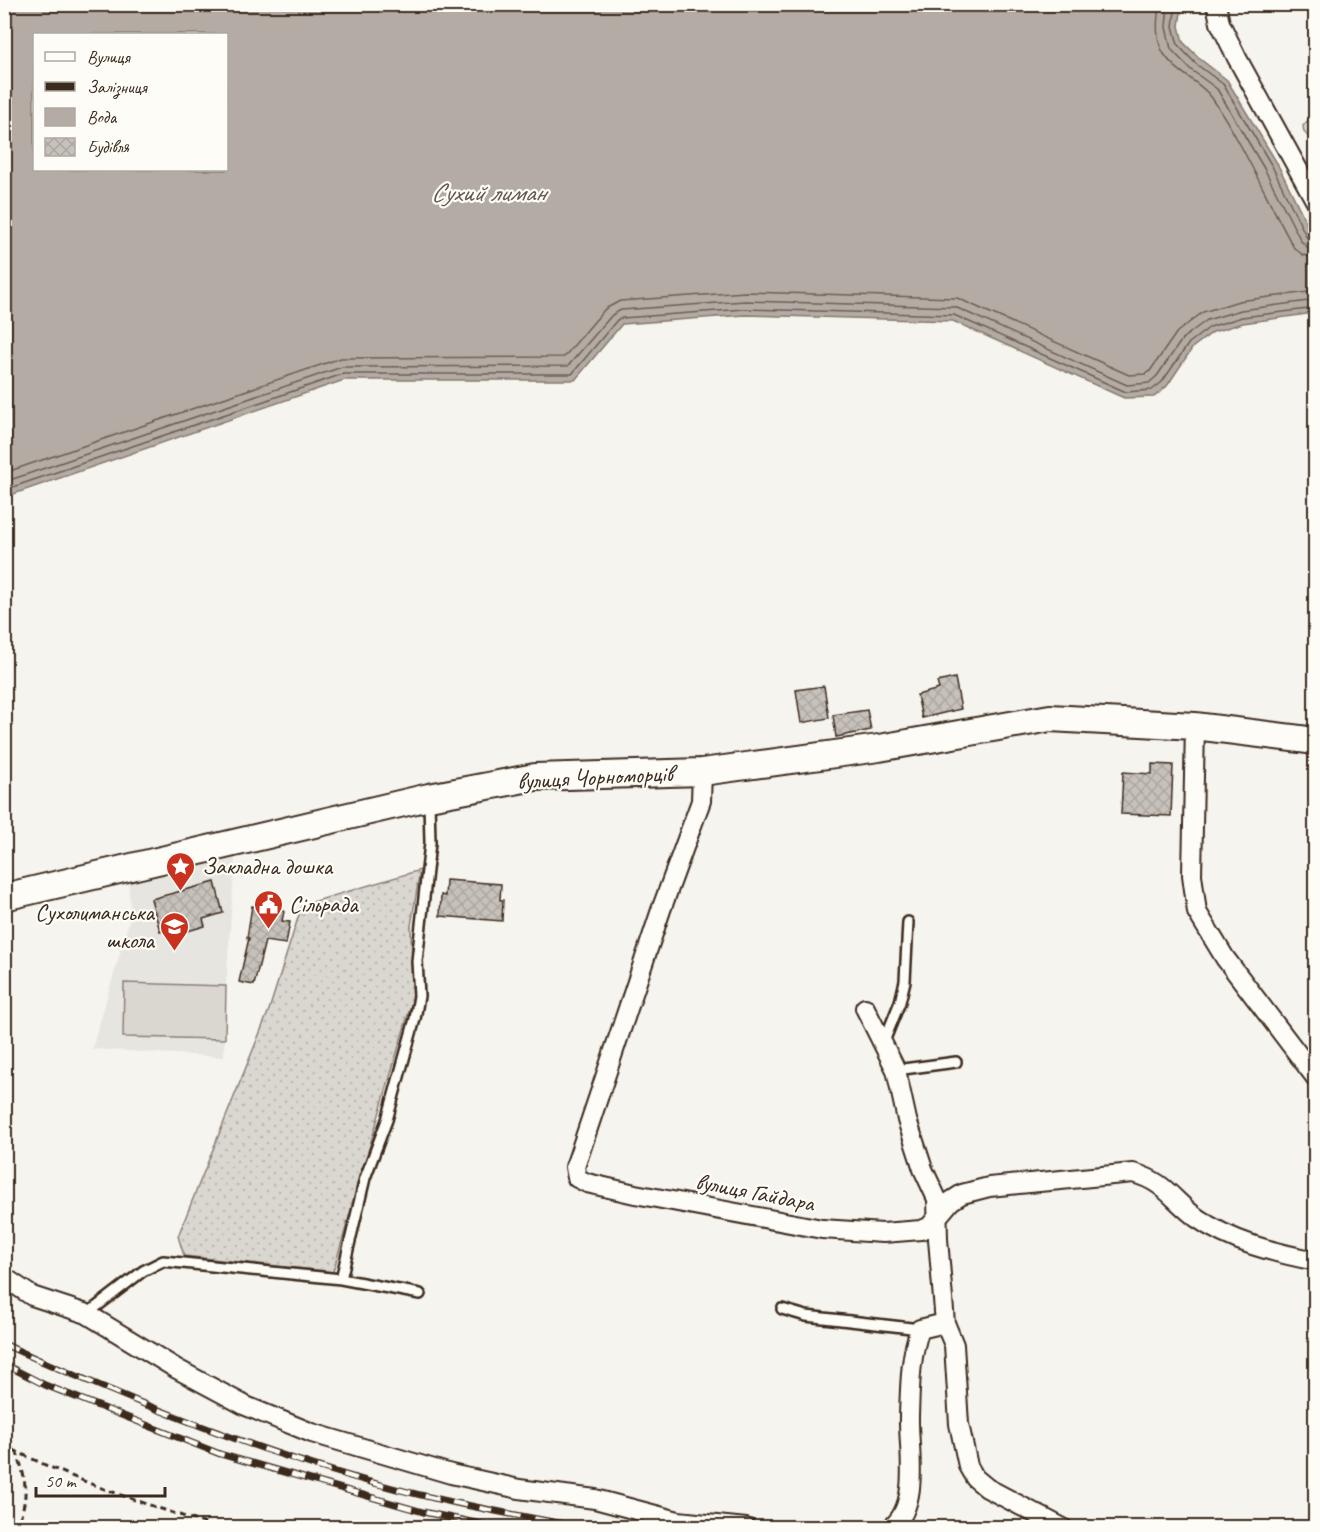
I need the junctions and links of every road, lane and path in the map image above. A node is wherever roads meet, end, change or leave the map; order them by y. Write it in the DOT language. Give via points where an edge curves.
graph roads {
  1 [pos="1216,4"];
  2 [pos="1316,202"];
  3 [pos="1195,726"];
  4 [pos="1316,741"];
  5 [pos="702,772"];
  6 [pos="429,797"];
  7 [pos="4,897"];
  8 [pos="908,922"];
  9 [pos="865,1008"];
  10 [pos="883,1044"];
  11 [pos="956,1062"];
  12 [pos="896,1070"];
  13 [pos="1316,1078"];
  14 [pos="939,1216"];
  15 [pos="1316,1261"];
  16 [pos="4,1277"];
  17 [pos="341,1280"];
  18 [pos="420,1294"];
  19 [pos="782,1309"];
  20 [pos="87,1314"];
  21 [pos="945,1323"];
  22 [pos="920,1329"];
  23 [pos="4,1444"];
  24 [pos="17,1451"];
  25 [pos="16,1527"];
  26 [pos="219,1527"];
  27 [pos="746,1527"];
  28 [pos="891,1527"];
  29 [pos="1063,1527"];
  1 -- 2 [label="street" via="1220,23 1237,58"];
  3 -- 4 [label="main road, вулиця Чорноморців"];
  3 -- 5 [label="main road, вулиця Чорноморців" via="1050,718 879,748"];
  3 -- 13 [label="street" via="1192,875 1197,912 1225,958"];
  5 -- 6 [label="main road, вулиця Чорноморців" via="535,777"];
  5 -- 14 [label="street, вулиця Гайдара" via="701,801 579,1155 577,1178 635,1194 822,1229 883,1233 921,1230"];
  6 -- 7 [label="main road, вулиця Чорноморців"];
  6 -- 17 [label="lane" via="430,843 417,961 417,1008 387,1119 364,1178"];
  8 -- 10 [label="lane" via="905,981"];
  9 -- 10 [label="street"];
  10 -- 12 [label="street"];
  11 -- 12 [label="lane"];
  12 -- 14 [label="street" via="907,1119 937,1198"];
  14 -- 15 [label="street, вулиця Гайдара" via="956,1197 989,1187 1133,1173 1161,1185 1191,1213 1221,1231 1255,1246"];
  14 -- 21 [label="street"];
  16 -- 20 [label="street" via="32,1296"];
  17 -- 18 [label="lane"];
  17 -- 20 [label="lane" via="163,1262 143,1271"];
  19 -- 22 [label="lane" via="806,1316"];
  20 -- 27 [label="street" via="246,1406 312,1433 451,1474 519,1489 595,1499 678,1521"];
  21 -- 22 [label="street"];
  21 -- 29 [label="street" via="954,1345 959,1424 968,1466 987,1488"];
  22 -- 28 [label="street" via="914,1347 909,1416 911,1481 903,1513"];
  23 -- 24 [label="path"];
  24 -- 25 [label="path" via="27,1493"];
  24 -- 26 [label="path" via="90,1485"];
}
